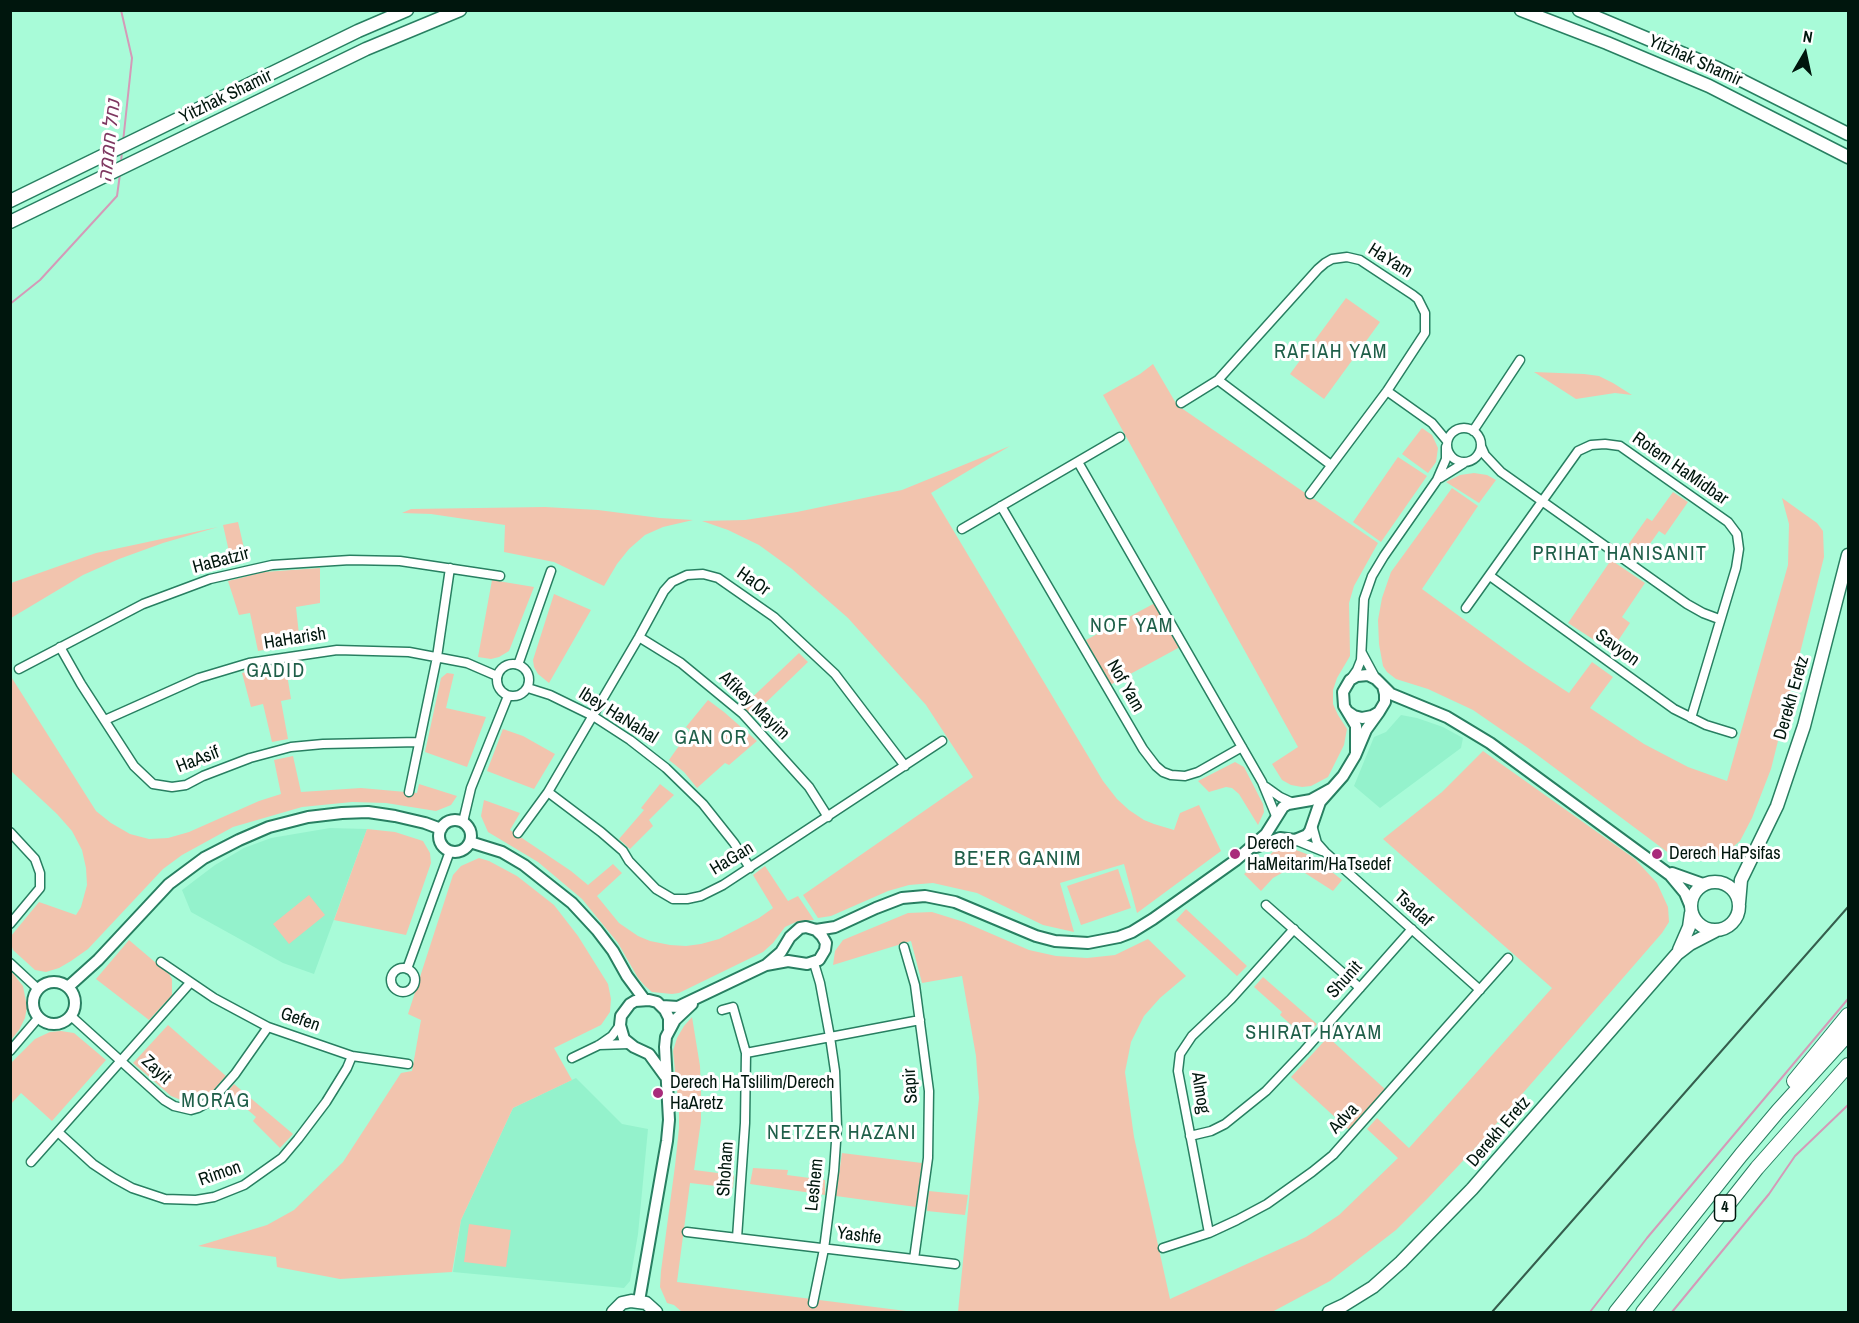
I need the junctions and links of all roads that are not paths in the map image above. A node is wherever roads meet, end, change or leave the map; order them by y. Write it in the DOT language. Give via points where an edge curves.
graph roads {
  1 [pos="407,10"];
  2 [pos="460,10"];
  3 [pos="1521,10"];
  4 [pos="1579,10"];
  5 [pos="1848,134"];
  6 [pos="1848,157"];
  7 [pos="10,201"];
  8 [pos="10,222"];
  9 [pos="1520,360"];
  10 [pos="1218,380"];
  11 [pos="1387,391"];
  12 [pos="1181,403"];
  13 [pos="1432,423"];
  14 [pos="1456,429"];
  15 [pos="1473,430"];
  16 [pos="1120,437"];
  17 [pos="1447,444"];
  18 [pos="1481,446"];
  19 [pos="1468,461"];
  20 [pos="1078,462"];
  21 [pos="1331,465"];
  22 [pos="1501,472"];
  23 [pos="1437,480"];
  24 [pos="1310,494"];
  25 [pos="1542,500"];
  26 [pos="1001,506"];
  27 [pos="962,529"];
  28 [pos="1848,555"];
  29 [pos="450,568"];
  30 [pos="551,572"];
  31 [pos="500,576"];
  32 [pos="1490,576"];
  33 [pos="1466,608"];
  34 [pos="1719,619"];
  35 [pos="639,637"];
  36 [pos="60,646"];
  37 [pos="1362,652"];
  38 [pos="437,657"];
  39 [pos="518,665"];
  40 [pos="19,669"];
  41 [pos="497,676"];
  42 [pos="1350,680"];
  43 [pos="1379,682"];
  44 [pos="528,688"];
  45 [pos="508,696"];
  46 [pos="1424,707"];
  47 [pos="1348,711"];
  48 [pos="1380,711"];
  49 [pos="593,716"];
  50 [pos="1691,718"];
  51 [pos="105,720"];
  52 [pos="1732,733"];
  53 [pos="942,741"];
  54 [pos="419,742"];
  55 [pos="1242,747"];
  56 [pos="1356,752"];
  57 [pos="905,766"];
  58 [pos="1262,782"];
  59 [pos="1331,789"];
  60 [pos="409,792"];
  61 [pos="548,792"];
  62 [pos="1294,803"];
  63 [pos="828,817"];
  64 [pos="1276,818"];
  65 [pos="463,822"];
  66 [pos="1312,823"];
  67 [pos="441,829"];
  68 [pos="10,832"];
  69 [pos="518,832"];
  70 [pos="1291,839"];
  71 [pos="470,842"];
  72 [pos="1758,846"];
  73 [pos="450,851"];
  74 [pos="1325,852"];
  75 [pos="1242,855"];
  76 [pos="750,868"];
  77 [pos="1660,868"];
  78 [pos="1718,882"];
  79 [pos="1702,884"];
  80 [pos="1739,903"];
  81 [pos="1266,905"];
  82 [pos="1691,909"];
  83 [pos="10,924"];
  84 [pos="843,924"];
  85 [pos="1294,929"];
  86 [pos="1412,929"];
  87 [pos="816,930"];
  88 [pos="1717,930"];
  89 [pos="790,937"];
  90 [pos="904,947"];
  91 [pos="825,950"];
  92 [pos="1677,954"];
  93 [pos="1508,958"];
  94 [pos="161,962"];
  95 [pos="798,962"];
  96 [pos="10,963"];
  97 [pos="814,963"];
  98 [pos="766,965"];
  99 [pos="407,969"];
  100 [pos="627,976"];
  101 [pos="190,983"];
  102 [pos="68,987"];
  103 [pos="1360,988"];
  104 [pos="38,989"];
  105 [pos="1480,990"];
  106 [pos="699,998"];
  107 [pos="644,999"];
  108 [pos="630,1004"];
  109 [pos="662,1006"];
  110 [pos="722,1010"];
  111 [pos="71,1016"];
  112 [pos="1848,1016"];
  113 [pos="39,1017"];
  114 [pos="920,1020"];
  115 [pos="620,1025"];
  116 [pos="268,1027"];
  117 [pos="668,1034"];
  118 [pos="1848,1034"];
  119 [pos="830,1037"];
  120 [pos="628,1044"];
  121 [pos="599,1045"];
  122 [pos="641,1049"];
  123 [pos="10,1051"];
  124 [pos="746,1053"];
  125 [pos="352,1056"];
  126 [pos="572,1058"];
  127 [pos="122,1061"];
  128 [pos="408,1064"];
  129 [pos="1848,1065"];
  130 [pos="1848,1073"];
  131 [pos="667,1079"];
  132 [pos="1810,1108"];
  133 [pos="58,1132"];
  134 [pos="1190,1136"];
  135 [pos="31,1162"];
  136 [pos="1721,1179"];
  137 [pos="687,1232"];
  138 [pos="1209,1233"];
  139 [pos="737,1238"];
  140 [pos="824,1248"];
  141 [pos="1163,1248"];
  142 [pos="914,1259"];
  143 [pos="955,1264"];
  144 [pos="639,1301"];
  145 [pos="813,1303"];
  146 [pos="613,1312"];
  147 [pos="656,1312"];
  148 [pos="1329,1312"];
  149 [pos="1616,1312"];
  150 [pos="1643,1312"];
  1 -- 7 [label="main road, Yitzhak Shamir"];
  2 -- 8 [label="main road, Yitzhak Shamir" via="366,49"];
  3 -- 6 [label="main road, Yitzhak Shamir" via="1709,86"];
  4 -- 5 [label="main road, Yitzhak Shamir" via="1717,68"];
  9 -- 15 [label="street"];
  10 -- 11 [label="street, HaYam" via="1325,263 1347,257 1360,260 1413,295 1425,313 1425,333"];
  10 -- 12 [label="street, HaYam"];
  10 -- 21 [label="street"];
  11 -- 13 [label="street"];
  11 -- 21 [label="street, HaYam"];
  13 -- 14 [label="street"];
  13 -- 17 [label="street"];
  14 -- 15 [label="street"];
  14 -- 17 [label="street"];
  15 -- 18 [label="street"];
  16 -- 20 [label="street"];
  17 -- 19 [label="street" via="1448,453 1456,460"];
  17 -- 23 [label="street" via="1446,459"];
  18 -- 19 [label="street" via="1478,455"];
  18 -- 22 [label="street"];
  19 -- 22 [label="street"];
  19 -- 23 [label="street"];
  20 -- 26 [label="street"];
  20 -- 55 [label="street"];
  21 -- 24 [label="street, HaYam"];
  22 -- 25 [label="street"];
  23 -- 37 [label="street" via="1372,576 1364,599"];
  25 -- 32 [label="street"];
  25 -- 34 [label="street" via="1687,604"];
  25 -- 34 [label="street, Rotem HaMidbar" via="1578,451 1605,444 1632,453 1728,522 1737,534 1736,568"];
  26 -- 27 [label="street"];
  26 -- 55 [label="street, Nof Yam" via="1156,766 1171,775 1185,776"];
  28 -- 72 [label="main road, Derekh Eretz" via="1804,726 1777,806"];
  29 -- 31 [label="street, HaBatzir"];
  29 -- 36 [label="street, HaBatzir" via="350,560 272,565 210,579 143,604"];
  29 -- 38 [label="street"];
  30 -- 39 [label="street"];
  32 -- 33 [label="street"];
  32 -- 50 [label="street, Savyon"];
  34 -- 50 [label="street, Rotem HaMidbar"];
  35 -- 49 [label="street, HaOr"];
  35 -- 57 [label="street, HaOr" via="672,582 687,575 718,578 774,617 835,674"];
  35 -- 63 [label="street, Afikey Mayim" via="681,663 743,714 809,787"];
  36 -- 40 [label="street, HaBatzir"];
  36 -- 51 [label="street, HaAsif"];
  37 -- 42 [label="street"];
  37 -- 43 [label="street"];
  38 -- 41 [label="street, HaHarish" via="467,663"];
  38 -- 51 [label="street, HaHarish" via="409,652 336,650 249,663 199,678"];
  38 -- 54 [label="street"];
  39 -- 41 [label="street" via="503,668"];
  39 -- 44 [label="street" via="528,674"];
  41 -- 45 [label="street" via="498,686"];
  42 -- 43 [label="street" via="1362,675"];
  42 -- 47 [label="street" via="1342,699"];
  43 -- 46 [label="street" via="1391,694"];
  43 -- 48 [label="street" via="1385,694"];
  44 -- 45 [label="street" via="517,696"];
  44 -- 49 [label="street, Ibey HaNahal"];
  45 -- 65 [label="street" via="471,788"];
  46 -- 48 [label="street" via="1398,705"];
  46 -- 77 [label="street" via="1490,743"];
  47 -- 48 [label="street" via="1362,718"];
  47 -- 56 [label="street" via="1356,726"];
  48 -- 56 [label="street"];
  49 -- 61 [label="street"];
  49 -- 76 [label="street, Ibey HaNahal" via="666,768 703,804"];
  50 -- 52 [label="street, Savyon"];
  51 -- 54 [label="street, HaAsif" via="134,766 153,784 172,787 291,747"];
  53 -- 57 [label="street, HaGan"];
  54 -- 60 [label="street"];
  55 -- 58 [label="street"];
  56 -- 59 [label="street"];
  57 -- 63 [label="street, HaGan"];
  58 -- 62 [label="street"];
  58 -- 64 [label="street"];
  59 -- 62 [label="street" via="1311,800"];
  59 -- 66 [label="street" via="1320,802"];
  61 -- 69 [label="street"];
  61 -- 76 [label="street, HaGan" via="602,832 656,889 673,899 701,896"];
  62 -- 64 [label="street" via="1282,807"];
  62 -- 66 [label="street" via="1308,810"];
  63 -- 76 [label="street, HaGan"];
  64 -- 70 [label="street" via="1279,832"];
  64 -- 75 [label="street" via="1266,834"];
  65 -- 67 [label="street" via="454,820"];
  65 -- 71 [label="street" via="471,832"];
  66 -- 70 [label="street" via="1307,835"];
  66 -- 74 [label="street, Tsadaf" via="1317,843"];
  67 -- 73 [label="street" via="440,841"];
  67 -- 102 [label="street" via="395,816 342,813 269,827 238,840 204,858 169,884"];
  68 -- 83 [label="street" via="35,860 40,873 40,888"];
  70 -- 74 [label="street, Tsadaf"];
  70 -- 75 [label="street" via="1272,840"];
  71 -- 73 [label="street" via="461,851"];
  71 -- 100 [label="street" via="502,852 524,865 572,903 613,951"];
  72 -- 78 [label="main road, Derekh Eretz" via="1738,870"];
  72 -- 80 [label="main road, Derekh Eretz" via="1741,880"];
  73 -- 99 [label="street"];
  74 -- 86 [label="street, Tsadaf"];
  75 -- 84 [label="street" via="1143,926 1098,942 1067,943 1045,938 968,906 925,896 902,898"];
  77 -- 79 [label="street"];
  77 -- 82 [label="street" via="1679,885"];
  78 -- 79 [label="main road"];
  78 -- 80 [label="main road" via="1732,889"];
  79 -- 82 [label="main road" via="1692,897"];
  80 -- 88 [label="main road" via="1736,918"];
  81 -- 85 [label="street"];
  82 -- 88 [label="main road" via="1695,921"];
  82 -- 92 [label="main road, Derekh Eretz" via="1689,927"];
  84 -- 87 [label="street"];
  84 -- 91 [label="street"];
  85 -- 103 [label="street"];
  85 -- 134 [label="street, Almog" via="1231,999 1191,1036 1180,1054 1178,1071"];
  86 -- 103 [label="street, Shunit"];
  86 -- 105 [label="street, Tsadaf"];
  87 -- 89 [label="street" via="800,928"];
  87 -- 91 [label="street" via="826,943"];
  88 -- 92 [label="main road, Derekh Eretz"];
  89 -- 95 [label="street" via="788,950"];
  89 -- 98 [label="street"];
  90 -- 114 [label="street, Sapir"];
  91 -- 97 [label="street"];
  92 -- 148 [label="main road, Derekh Eretz" via="1472,1189 1373,1287"];
  93 -- 105 [label="street, Adva"];
  94 -- 101 [label="street, Gefen"];
  95 -- 97 [label="street"];
  95 -- 98 [label="street"];
  96 -- 104 [label="street"];
  97 -- 119 [label="street, Leshem"];
  98 -- 106 [label="street"];
  100 -- 107 [label="street"];
  100 -- 108 [label="street"];
  101 -- 116 [label="street, Gefen"];
  101 -- 127 [label="street"];
  102 -- 104 [label="street" via="53,982"];
  102 -- 111 [label="street" via="75,1001"];
  103 -- 134 [label="street, Shunit" via="1266,1091 1225,1124"];
  104 -- 113 [label="street" via="33,1005"];
  105 -- 138 [label="street, Adva" via="1333,1155 1267,1204"];
  106 -- 109 [label="street" via="678,1006"];
  106 -- 117 [label="street" via="681,1013"];
  107 -- 108 [label="street"];
  107 -- 109 [label="street"];
  108 -- 115 [label="street"];
  109 -- 117 [label="street" via="669,1018"];
  110 -- 124 [label="street, Shoham" via="734,1007"];
  111 -- 113 [label="street" via="56,1024"];
  111 -- 127 [label="street, Zayit"];
  112 -- 136 [label="highway" via="1762,1120"];
  113 -- 123 [label="street"];
  114 -- 119 [label="street"];
  114 -- 142 [label="street, Sapir" via="929,1091 928,1147"];
  115 -- 120 [label="street"];
  115 -- 121 [label="street"];
  116 -- 125 [label="street, Gefen"];
  116 -- 127 [label="street, Zayit" via="235,1074 212,1100 198,1108 183,1109 164,1100"];
  117 -- 122 [label="street" via="655,1047"];
  117 -- 131 [label="street"];
  118 -- 136 [label="highway, 4"];
  119 -- 124 [label="street"];
  119 -- 140 [label="street, Leshem" via="837,1127"];
  120 -- 121 [label="street"];
  120 -- 122 [label="street"];
  121 -- 126 [label="street"];
  122 -- 131 [label="street"];
  124 -- 139 [label="street, Shoham"];
  125 -- 128 [label="street, Gefen"];
  125 -- 133 [label="street, Rimon" via="326,1102 282,1158 244,1185 214,1197 165,1199 132,1188 93,1164"];
  127 -- 133 [label="street"];
  129 -- 132 [label="highway, 4"];
  130 -- 132 [label="highway"];
  131 -- 144 [label="street" via="667,1141"];
  132 -- 150 [label="highway, 4"];
  133 -- 135 [label="street"];
  134 -- 138 [label="street, Almog"];
  136 -- 149 [label="highway, 4"];
  137 -- 139 [label="street, Yashfe"];
  138 -- 141 [label="street, Adva"];
  139 -- 140 [label="street, Yashfe"];
  140 -- 142 [label="street, Yashfe"];
  140 -- 145 [label="street, Leshem"];
  142 -- 143 [label="street, Yashfe"];
  144 -- 146 [label="main road" via="622,1303"];
  144 -- 147 [label="main road"];
}
